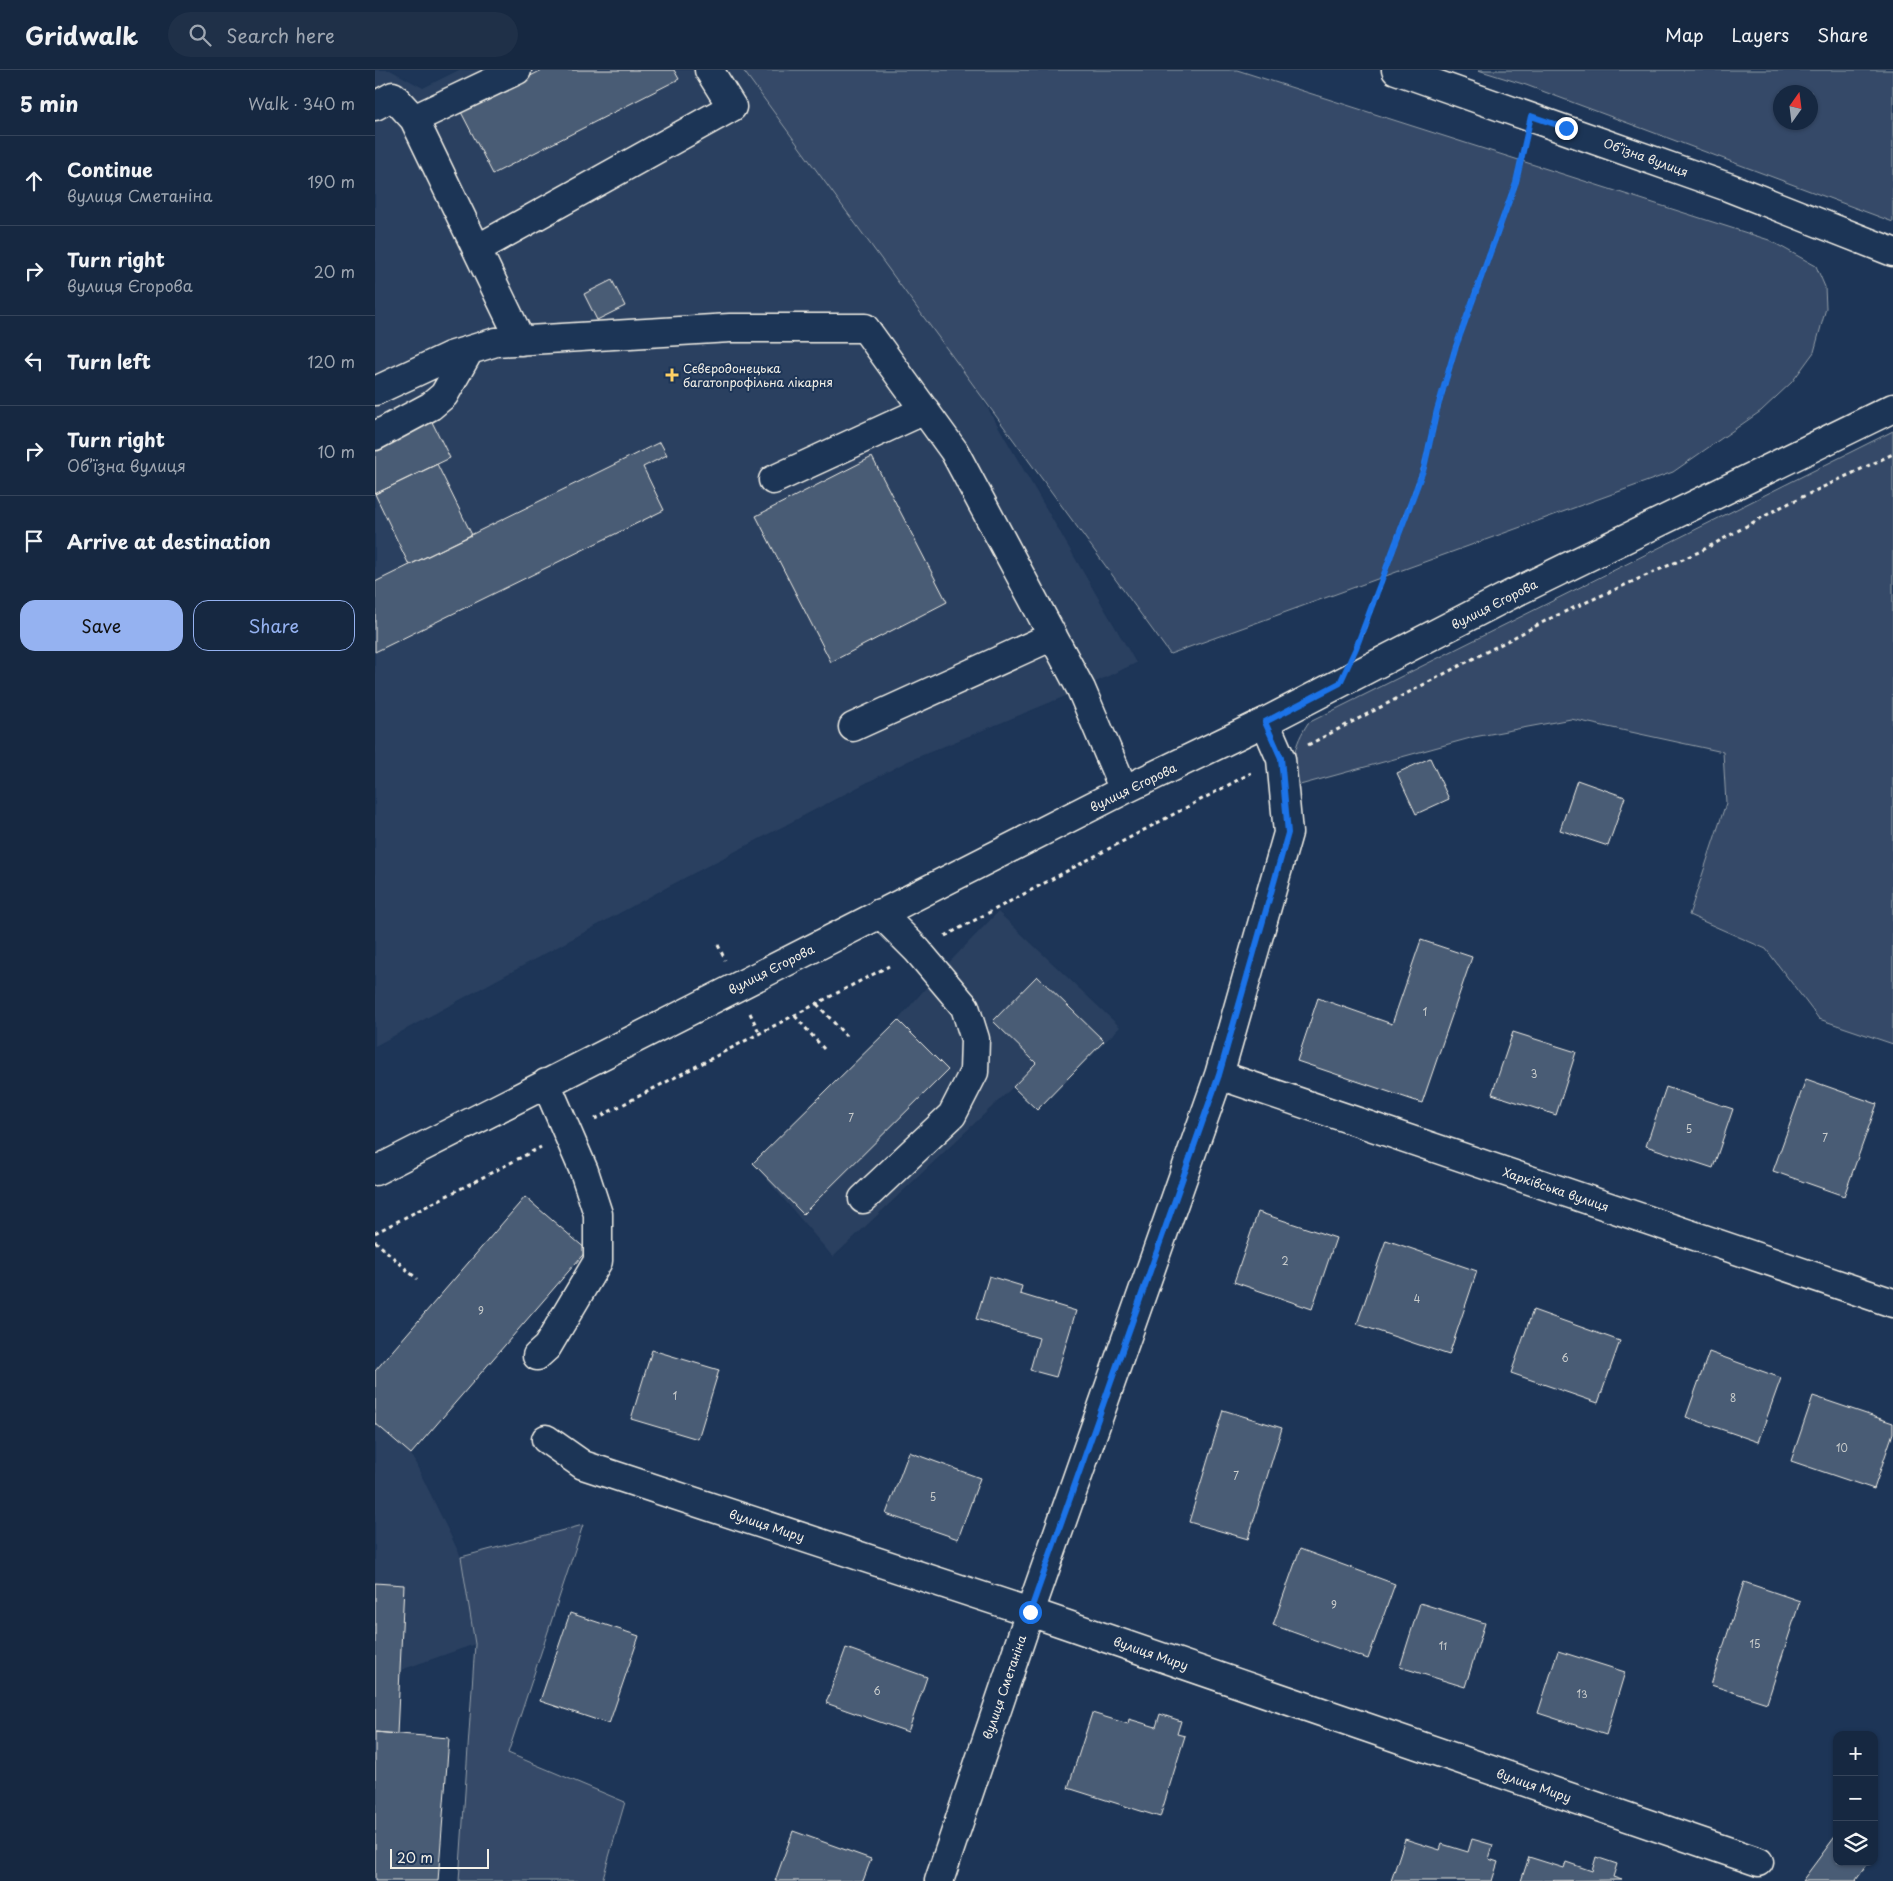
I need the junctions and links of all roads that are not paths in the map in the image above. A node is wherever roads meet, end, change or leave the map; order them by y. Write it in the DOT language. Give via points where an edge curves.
graph roads {
  1 [pos="517,70"];
  2 [pos="709,70"];
  3 [pos="1396,70"];
  4 [pos="381,95"];
  5 [pos="414,119"];
  6 [pos="477,249"];
  7 [pos="1893,252"];
  8 [pos="521,341"];
  9 [pos="469,350"];
  10 [pos="375,391"];
  11 [pos="1893,408"];
  12 [pos="925,410"];
  13 [pos="375,436"];
  14 [pos="773,480"];
  15 [pos="1053,636"];
  16 [pos="1265,722"];
  17 [pos="853,727"];
  18 [pos="1125,790"];
  19 [pos="881,914"];
  20 [pos="1219,1075"];
  21 [pos="546,1083"];
  22 [pos="375,1171"];
  23 [pos="863,1199"];
  24 [pos="1893,1303"];
  25 [pos="537,1356"];
  26 [pos="546,1439"];
  27 [pos="1030,1612"];
  28 [pos="1759,1862"];
  29 [pos="939,1881"];
  1 -- 5 [label="street"];
  2 -- 6 [label="street" via="732,107"];
  3 -- 7 [label="street, Об’їзна вулиця" via="1729,186"];
  4 -- 5 [label="street"];
  5 -- 6 [label="street"];
  6 -- 8 [label="street"];
  8 -- 9 [label="street" via="496,342"];
  8 -- 12 [label="street" via="730,328 865,328"];
  9 -- 10 [label="street"];
  9 -- 13 [label="street" via="444,395 431,406"];
  11 -- 16 [label="street, вулиця Єгорова" via="1510,595"];
  12 -- 14 [label="street"];
  12 -- 15 [label="street" via="955,451"];
  15 -- 17 [label="street"];
  15 -- 18 [label="street" via="1081,689"];
  16 -- 18 [label="street, вулиця Єгорова"];
  16 -- 20 [label="street, вулиця Сметаніна" via="1281,758 1288,833"];
  18 -- 19 [label="street, вулиця Єгорова"];
  19 -- 21 [label="street, вулиця Єгорова"];
  19 -- 23 [label="street" via="917,950 965,1007 975,1040 974,1072 952,1115"];
  20 -- 24 [label="street, Харківська вулиця"];
  20 -- 27 [label="street, вулиця Сметаніна"];
  21 -- 22 [label="street, вулиця Єгорова"];
  21 -- 25 [label="street" via="598,1214 598,1261 547,1347"];
  26 -- 27 [label="street, вулиця Миру" via="583,1465"];
  27 -- 28 [label="street, вулиця Миру"];
  27 -- 29 [label="street, вулиця Сметаніна"];
}
